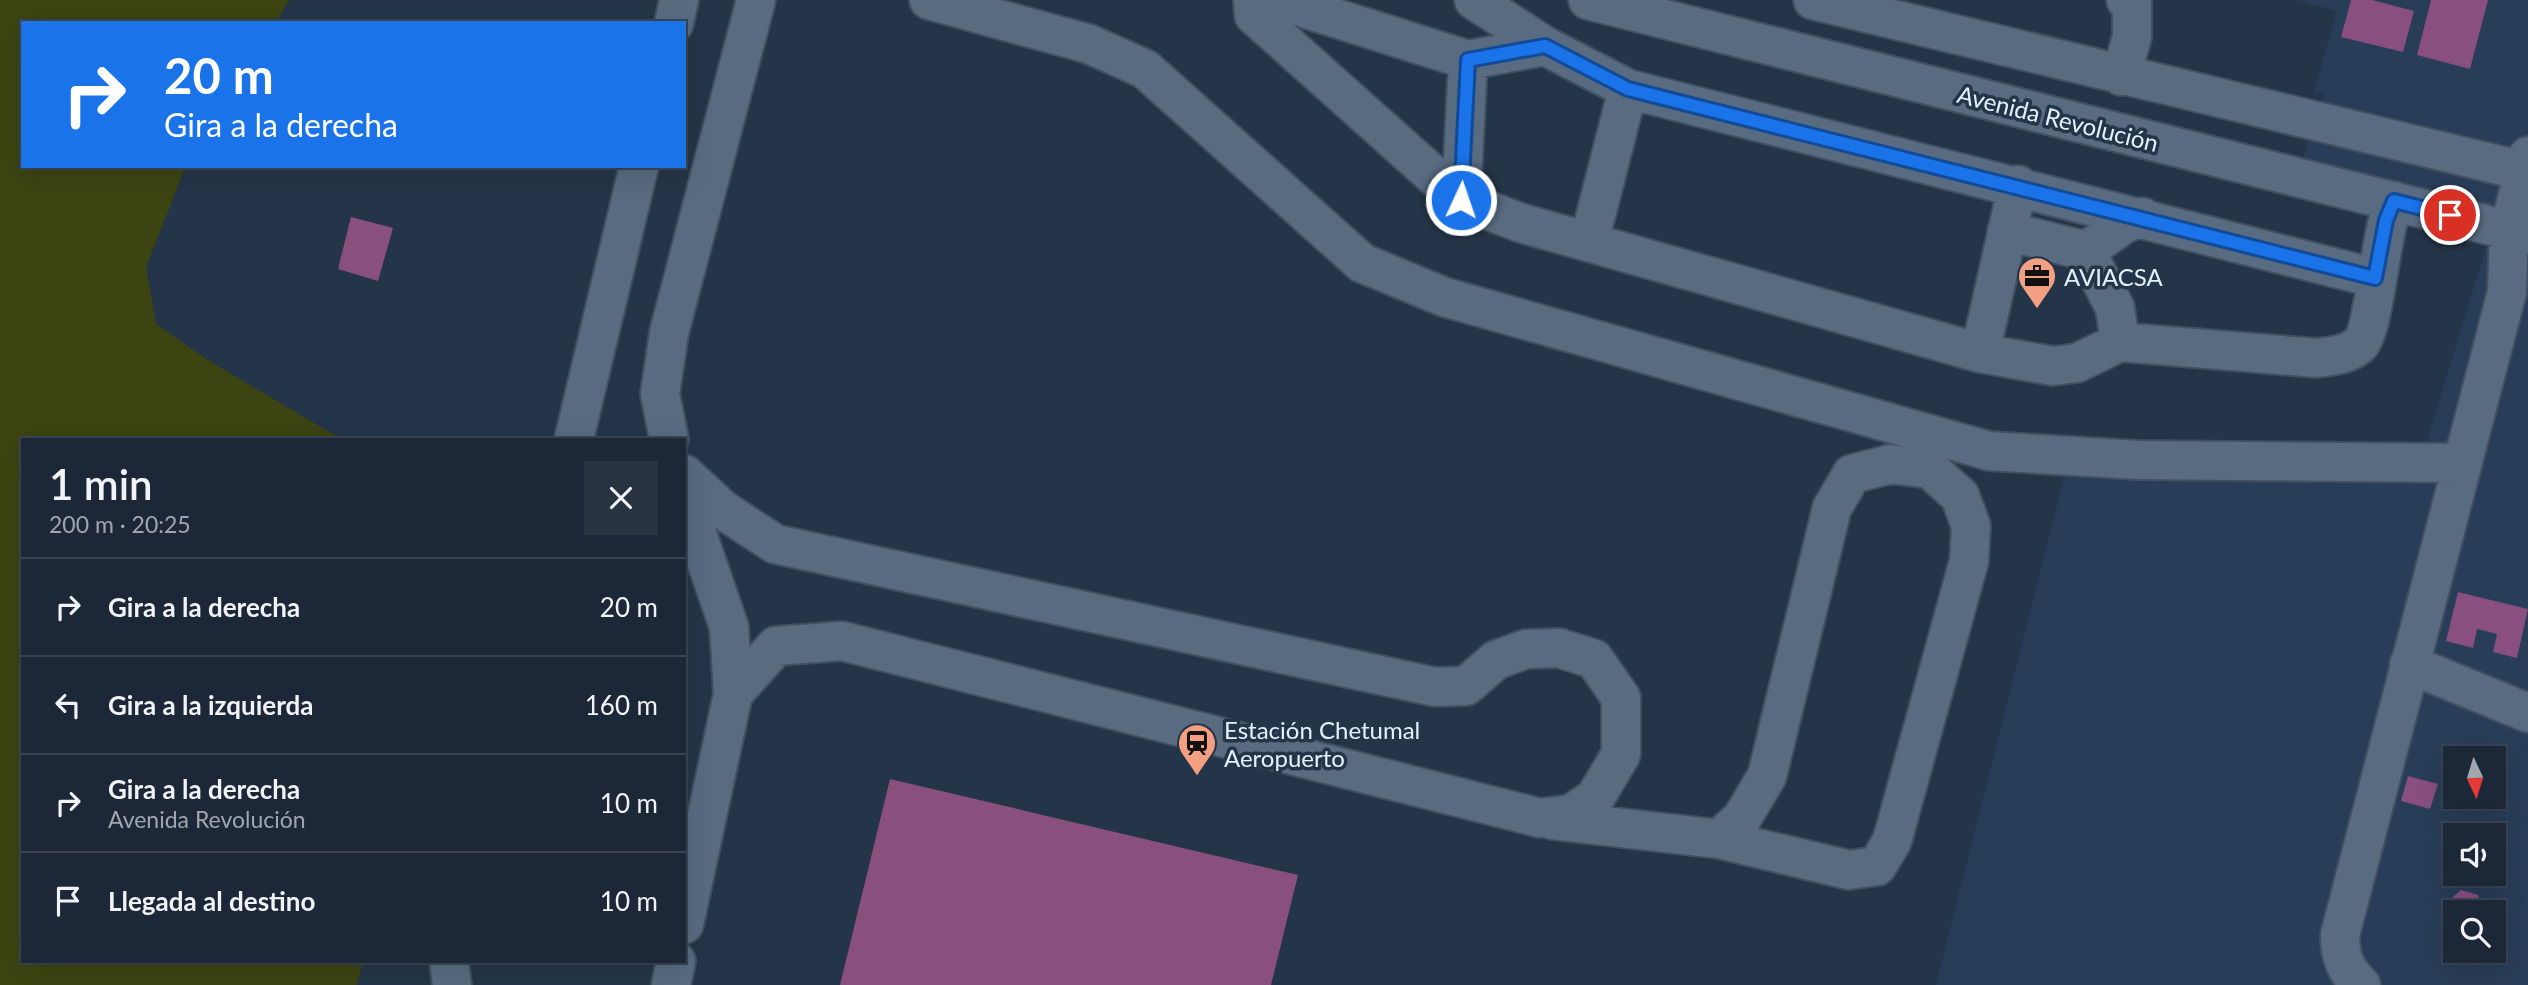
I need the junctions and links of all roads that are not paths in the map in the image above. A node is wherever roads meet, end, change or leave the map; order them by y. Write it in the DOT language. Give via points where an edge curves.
graph roads {
  1 [pos="679,0"];
  2 [pos="756,0"];
  3 [pos="929,0"];
  4 [pos="1256,0"];
  5 [pos="1278,0"];
  6 [pos="1474,0"];
  7 [pos="1588,0"];
  8 [pos="1813,0"];
  9 [pos="2126,0"];
  10 [pos="674,21"];
  11 [pos="1545,46"];
  12 [pos="1468,60"];
  13 [pos="2121,76"];
  14 [pos="1628,89"];
  15 [pos="2527,166"];
  16 [pos="639,168"];
  17 [pos="2018,185"];
  18 [pos="1461,200"];
  19 [pos="2394,201"];
  20 [pos="2142,217"];
  21 [pos="2007,231"];
  22 [pos="2518,233"];
  23 [pos="1589,242"];
  24 [pos="2086,251"];
  25 [pos="2375,278"];
  26 [pos="2120,342"];
  27 [pos="1980,353"];
  28 [pos="574,438"];
  29 [pos="669,438"];
  30 [pos="2460,463"];
  31 [pos="686,476"];
  32 [pos="686,502"];
  33 [pos="2409,664"];
  34 [pos="733,694"];
  35 [pos="2528,713"];
  36 [pos="1540,818"];
  37 [pos="1719,839"];
  38 [pos="686,915"];
  39 [pos="449,963"];
  40 [pos="676,963"];
  41 [pos="452,985"];
  42 [pos="671,985"];
  43 [pos="2361,985"];
  1 -- 10 [label="street"];
  2 -- 29 [label="street" via="669,333 660,394"];
  3 -- 30 [label="street" via="1089,44 1144,69 1362,264 1444,297 1989,451 2138,460"];
  4 -- 18 [label="street" via="1254,15"];
  5 -- 12 [label="street"];
  6 -- 11 [label="street"];
  7 -- 19 [label="street, Avenida Revolución"];
  8 -- 13 [label="street"];
  9 -- 13 [label="street" via="2132,4 2132,37"];
  11 -- 12 [label="street"];
  11 -- 14 [label="street"];
  12 -- 18 [label="street"];
  13 -- 15 [label="street"];
  14 -- 17 [label="street"];
  14 -- 23 [label="street"];
  15 -- 22 [label="street"];
  16 -- 28 [label="street"];
  17 -- 20 [label="street"];
  17 -- 21 [label="street"];
  18 -- 23 [label="street"];
  19 -- 22 [label="street, Avenida Revolución"];
  19 -- 25 [label="street"];
  20 -- 24 [label="street"];
  20 -- 25 [label="street"];
  21 -- 24 [label="street"];
  21 -- 27 [label="street"];
  22 -- 30 [label="street" via="2507,292"];
  23 -- 27 [label="street"];
  24 -- 26 [label="street" via="2115,308"];
  25 -- 26 [label="street" via="2361,344 2343,355 2317,358"];
  26 -- 27 [label="street" via="2077,363 2053,366"];
  30 -- 33 [label="street"];
  31 -- 36 [label="street" via="723,510 775,544 1435,687 1466,686 1496,660 1527,649 1559,648 1594,659 1621,698 1621,754 1595,798 1571,814"];
  32 -- 34 [label="street" via="729,627"];
  33 -- 35 [label="street"];
  33 -- 43 [label="street" via="2340,936 2340,956"];
  34 -- 36 [label="street" via="776,646 842,641"];
  34 -- 38 [label="street"];
  36 -- 37 [label="street"];
  37 -- 37 [label="street" via="1849,870 1877,866 1892,841 1969,561 1971,526 1960,496 1930,469 1891,464 1852,474 1832,508 1766,776 1742,818"];
  39 -- 41 [label="street"];
  40 -- 42 [label="street"];
}
